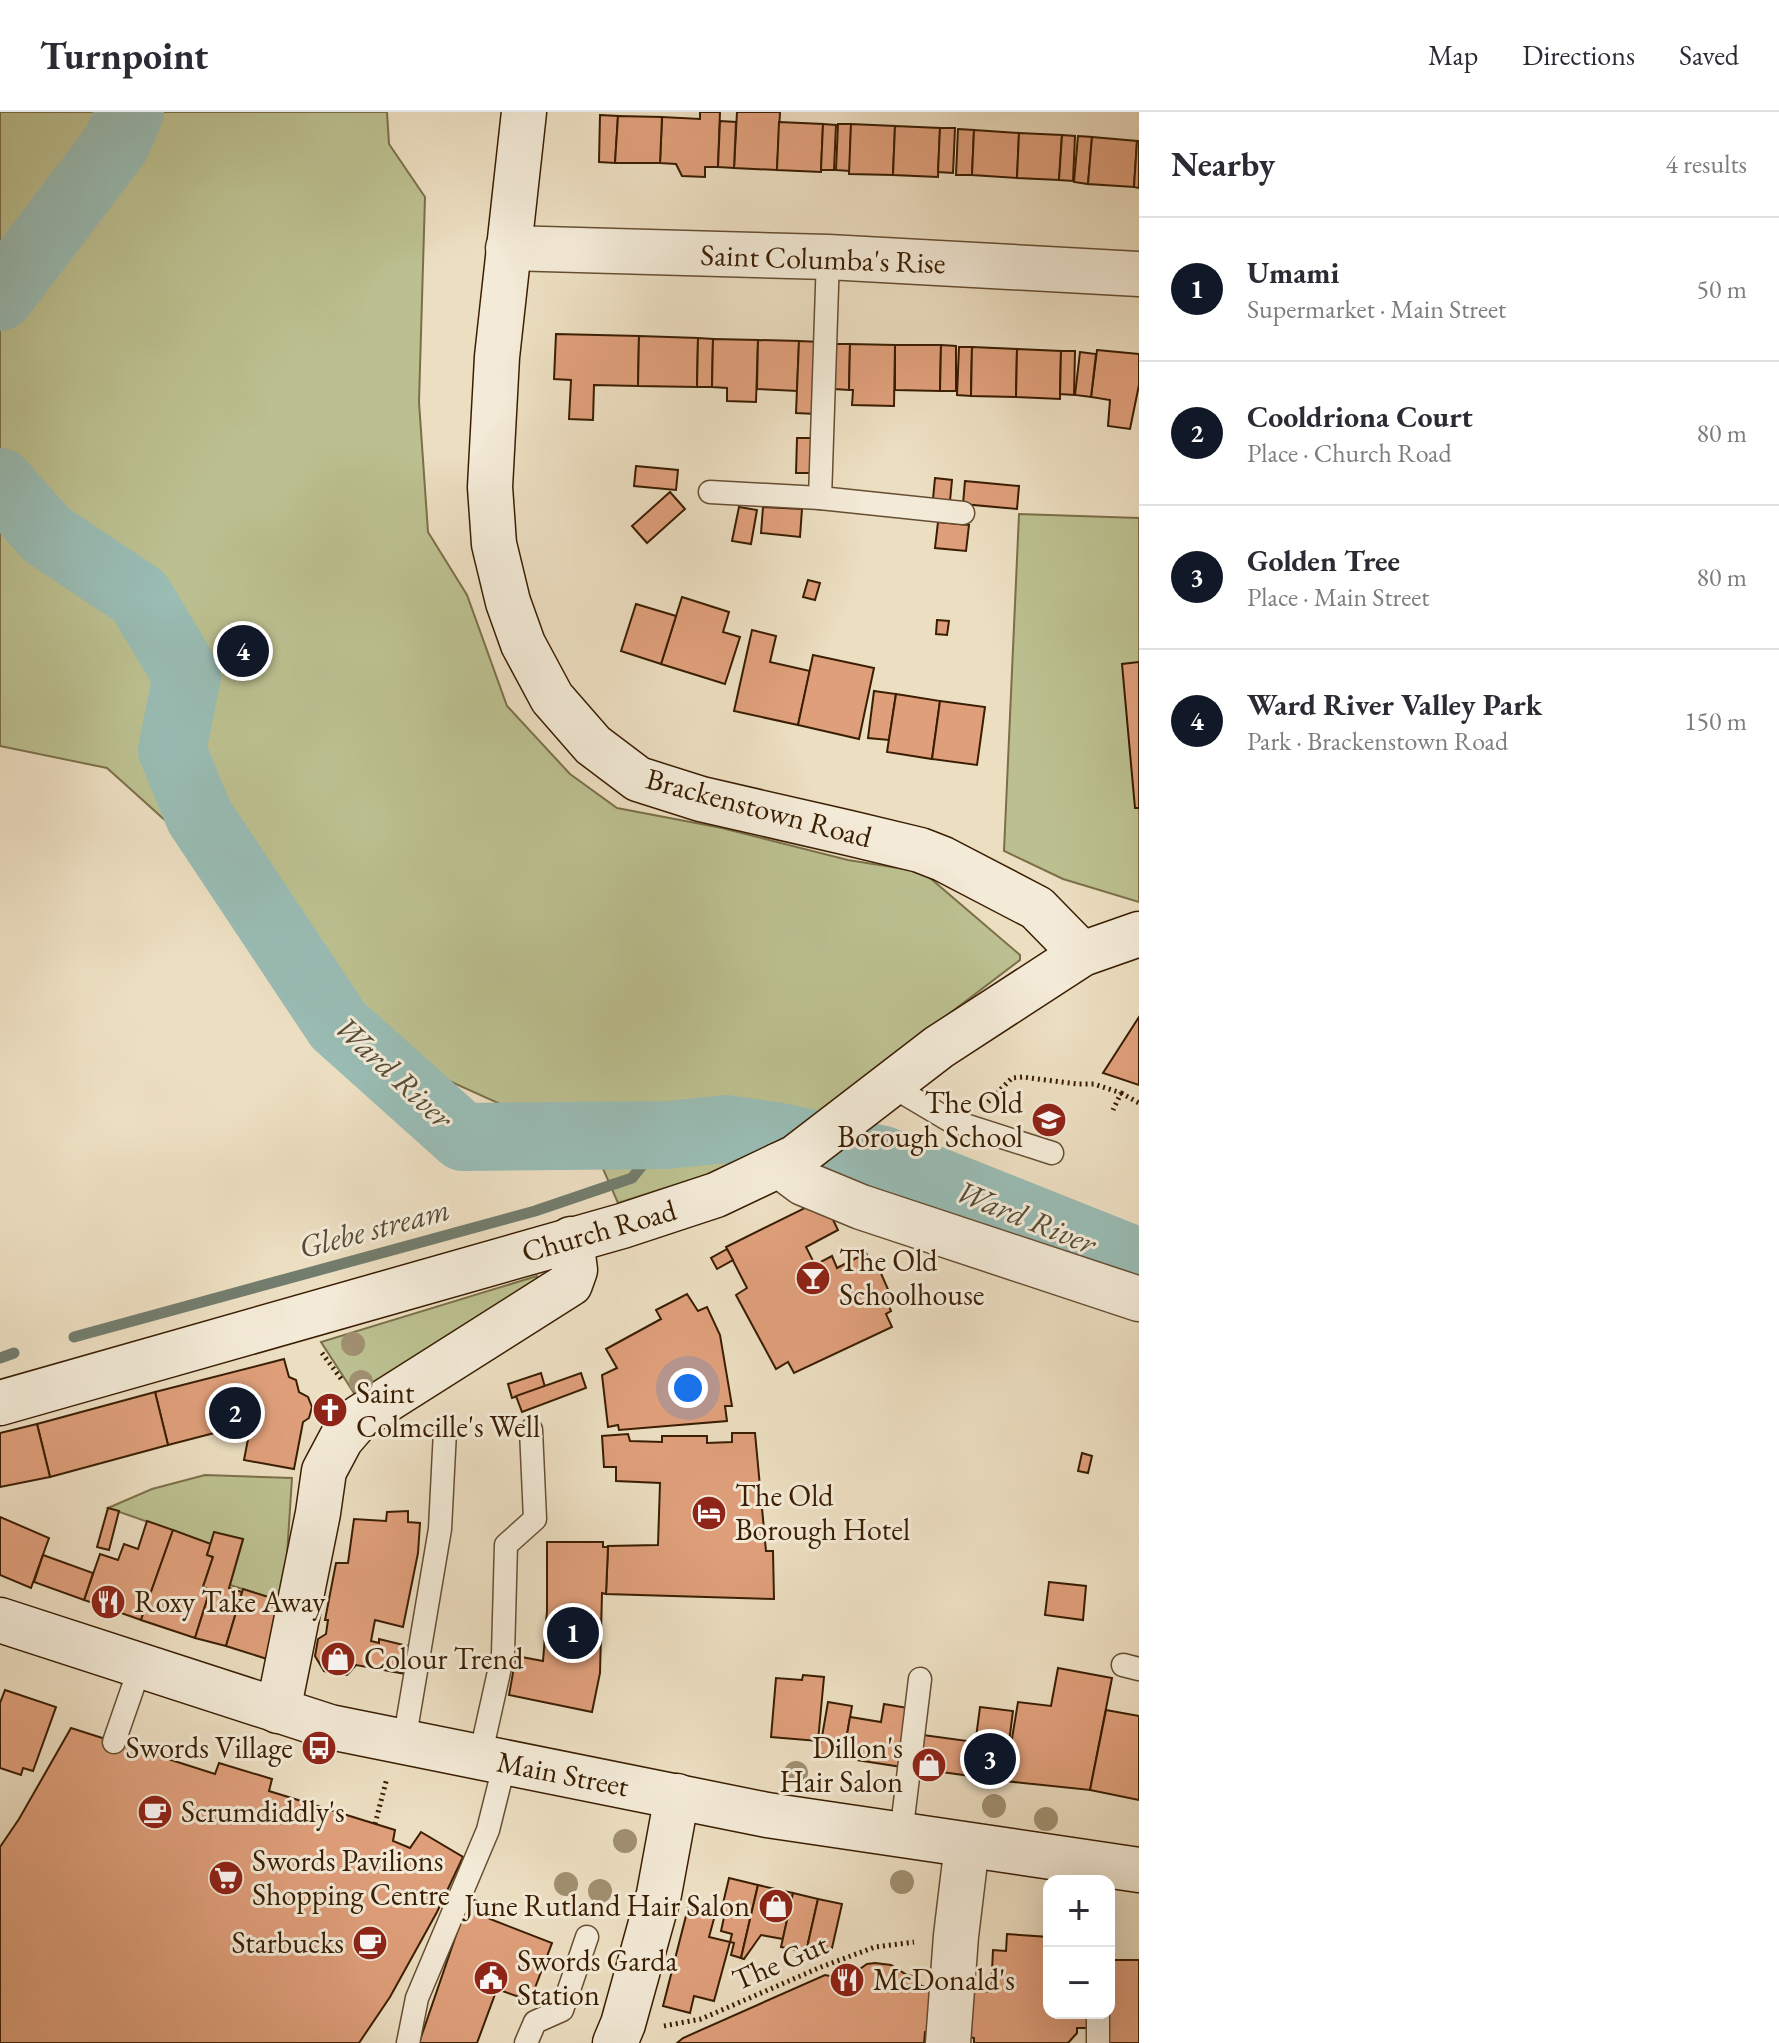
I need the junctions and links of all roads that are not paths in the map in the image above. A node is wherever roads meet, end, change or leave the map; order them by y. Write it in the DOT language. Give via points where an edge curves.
graph roads {
  1 [pos="524,112"];
  2 [pos="508,248"];
  3 [pos="828,257"];
  4 [pos="1139,274"];
  5 [pos="710,492"];
  6 [pos="820,498"];
  7 [pos="963,513"];
  8 [pos="1139,934"];
  9 [pos="1082,954"];
  10 [pos="890,1085"];
  11 [pos="1052,1153"];
  12 [pos="788,1161"];
  13 [pos="571,1239"];
  14 [pos="1139,1299"];
  15 [pos="0,1403"];
  16 [pos="531,1430"];
  17 [pos="445,1431"];
  18 [pos="0,1620"];
  19 [pos="140,1667"];
  20 [pos="920,1679"];
  21 [pos="278,1711"];
  22 [pos="114,1742"];
  23 [pos="404,1742"];
  24 [pos="493,1760"];
  25 [pos="677,1796"];
  26 [pos="901,1835"];
  27 [pos="967,1845"];
  28 [pos="1114,1871"];
  29 [pos="587,1937"];
  30 [pos="1098,2019"];
  31 [pos="619,2034"];
  32 [pos="408,2043"];
  33 [pos="526,2043"];
  34 [pos="948,2043"];
  35 [pos="1098,2043"];
  1 -- 2 [label="street, Brackenstown Road"];
  2 -- 3 [label="street, Saint Columba's Rise"];
  2 -- 9 [label="street, Brackenstown Road" via="490,487 494,544 523,644 552,698 593,745 638,779 943,859 1037,908"];
  3 -- 4 [label="street, Saint Columba's Rise"];
  3 -- 6 [label="lane"];
  5 -- 6 [label="lane"];
  6 -- 7 [label="lane"];
  8 -- 9 [label="street, Church Road"];
  9 -- 10 [label="street, Church Road"];
  10 -- 11 [label="lane" via="949,1120"];
  10 -- 12 [label="street, Church Road"];
  12 -- 13 [label="street, Church Road" via="716,1195"];
  12 -- 14 [label="street" via="803,1183 861,1207"];
  13 -- 15 [label="street, Church Road"];
  13 -- 21 [label="street" via="575,1270 570,1284 351,1428 324,1471"];
  16 -- 24 [label="lane" via="535,1519 506,1545"];
  17 -- 23 [label="lane" via="440,1529"];
  18 -- 19 [label="street, Main Street"];
  19 -- 21 [label="street, Main Street"];
  19 -- 22 [label="lane"];
  20 -- 26 [label="lane"];
  21 -- 23 [label="street, Main Street"];
  23 -- 24 [label="street, Main Street"];
  24 -- 25 [label="street, Main Street"];
  24 -- 32 [label="lane" via="488,1830 417,1998"];
  25 -- 26 [label="street, Main Street"];
  25 -- 31 [label="street" via="659,1894"];
  26 -- 27 [label="street, Main Street"];
  27 -- 28 [label="street, Main Street"];
  27 -- 34 [label="street"];
  29 -- 33 [label="lane" via="562,2010 535,2022"];
  30 -- 35 [label="lane"];
}
